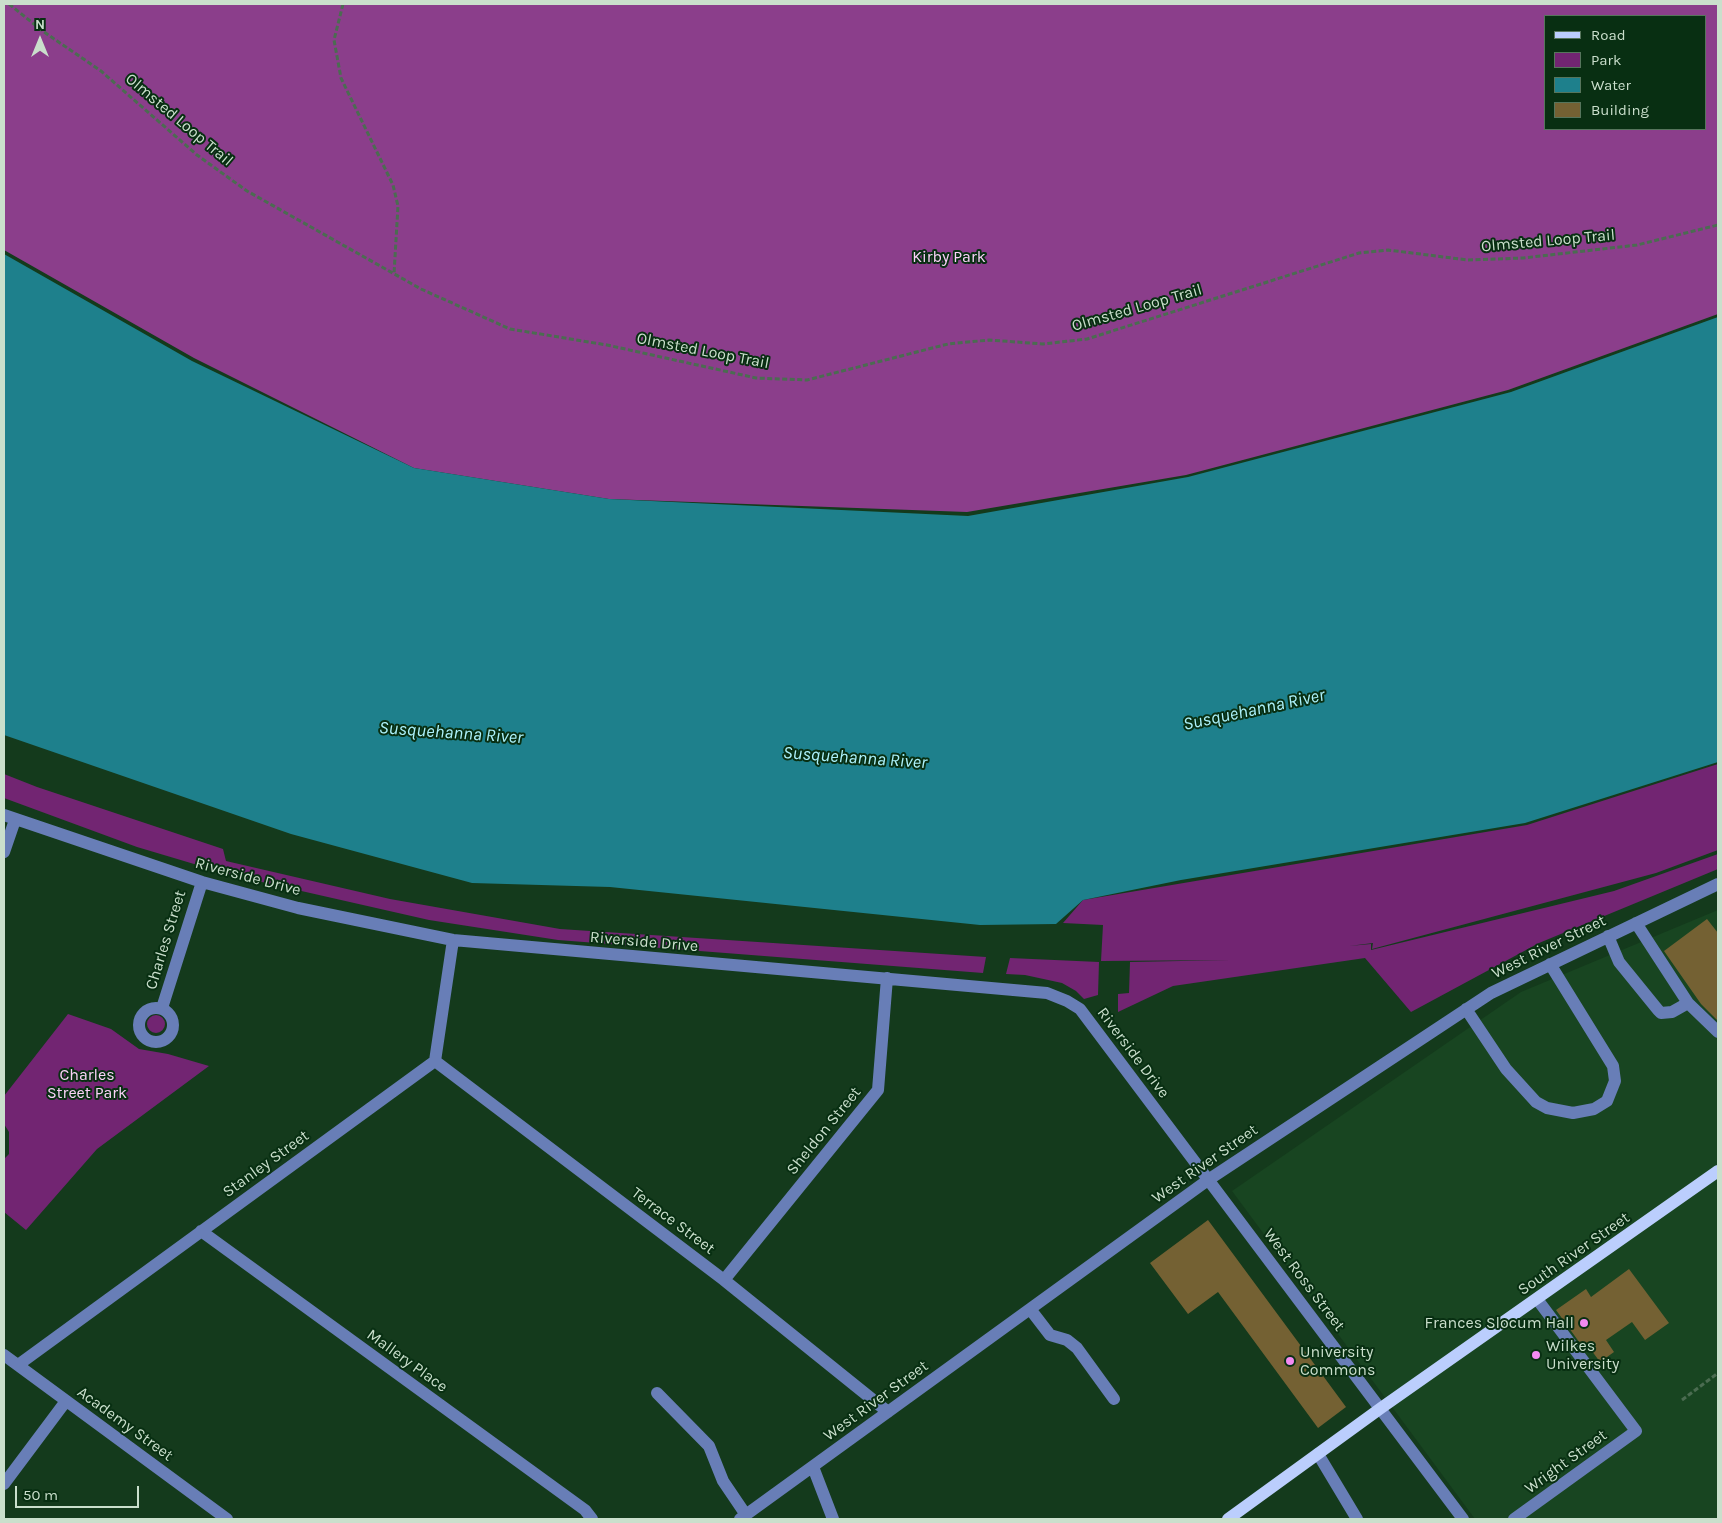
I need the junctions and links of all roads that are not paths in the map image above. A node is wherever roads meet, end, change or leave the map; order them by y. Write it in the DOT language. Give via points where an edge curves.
graph roads {
  1 [pos="9,817"];
  2 [pos="4,852"];
  3 [pos="202,882"];
  4 [pos="1718,884"];
  5 [pos="1636,923"];
  6 [pos="1608,936"];
  7 [pos="453,940"];
  8 [pos="1550,964"];
  9 [pos="887,978"];
  10 [pos="1688,1003"];
  11 [pos="162,1008"];
  12 [pos="1466,1009"];
  13 [pos="1718,1032"];
  14 [pos="435,1062"];
  15 [pos="1718,1171"];
  16 [pos="1208,1180"];
  17 [pos="201,1232"];
  18 [pos="724,1280"];
  19 [pos="1537,1299"];
  20 [pos="1030,1310"];
  21 [pos="4,1355"];
  22 [pos="18,1365"];
  23 [pos="657,1393"];
  24 [pos="1114,1399"];
  25 [pos="66,1402"];
  26 [pos="1381,1408"];
  27 [pos="888,1412"];
  28 [pos="1318,1454"];
  29 [pos="813,1467"];
  30 [pos="4,1484"];
  31 [pos="743,1517"];
  32 [pos="227,1519"];
  33 [pos="592,1519"];
  34 [pos="833,1519"];
  35 [pos="1228,1519"];
  36 [pos="1357,1519"];
  37 [pos="1463,1519"];
  38 [pos="1514,1519"];
  1 -- 2 [label="street"];
  1 -- 3 [label="street, Riverside Drive"];
  3 -- 7 [label="street, Riverside Drive" via="298,908"];
  3 -- 11 [label="street, Charles Street"];
  4 -- 5 [label="street, West River Street"];
  5 -- 6 [label="street, West River Street"];
  5 -- 10 [label="street"];
  6 -- 8 [label="street, West River Street"];
  6 -- 10 [label="street" via="1619,962 1658,1010 1672,1012"];
  7 -- 9 [label="street, Riverside Drive"];
  7 -- 14 [label="street"];
  8 -- 12 [label="street, West River Street"];
  8 -- 12 [label="street" via="1613,1066 1615,1081 1607,1101 1594,1109 1572,1113 1547,1108 1536,1102 1506,1069"];
  9 -- 16 [label="street, Riverside Drive" via="1047,993 1080,1009"];
  9 -- 18 [label="street, Sheldon Street" via="878,1090"];
  10 -- 13 [label="street"];
  12 -- 16 [label="street, West River Street"];
  14 -- 17 [label="street, Stanley Street"];
  14 -- 18 [label="street, Terrace Street"];
  15 -- 19 [label="main road, South River Street"];
  16 -- 20 [label="street, West River Street"];
  16 -- 26 [label="street, West Ross Street"];
  17 -- 22 [label="street, Stanley Street"];
  17 -- 33 [label="street, Mallery Place" via="585,1510"];
  18 -- 27 [label="street, Terrace Street"];
  19 -- 26 [label="main road, South River Street"];
  19 -- 38 [label="street, Wright Street" via="1636,1431"];
  20 -- 24 [label="street" via="1050,1335 1067,1340 1077,1348"];
  20 -- 27 [label="street, West River Street"];
  21 -- 22 [label="street, Academy Street"];
  22 -- 25 [label="street, Academy Street"];
  23 -- 31 [label="street" via="709,1446"];
  25 -- 30 [label="street"];
  25 -- 32 [label="street, Academy Street"];
  26 -- 28 [label="main road, South River Street"];
  26 -- 37 [label="street, West Ross Street"];
  27 -- 29 [label="street, West River Street"];
  28 -- 35 [label="main road, South River Street"];
  28 -- 36 [label="street"];
  29 -- 31 [label="street, West River Street"];
  29 -- 34 [label="street"];
}
